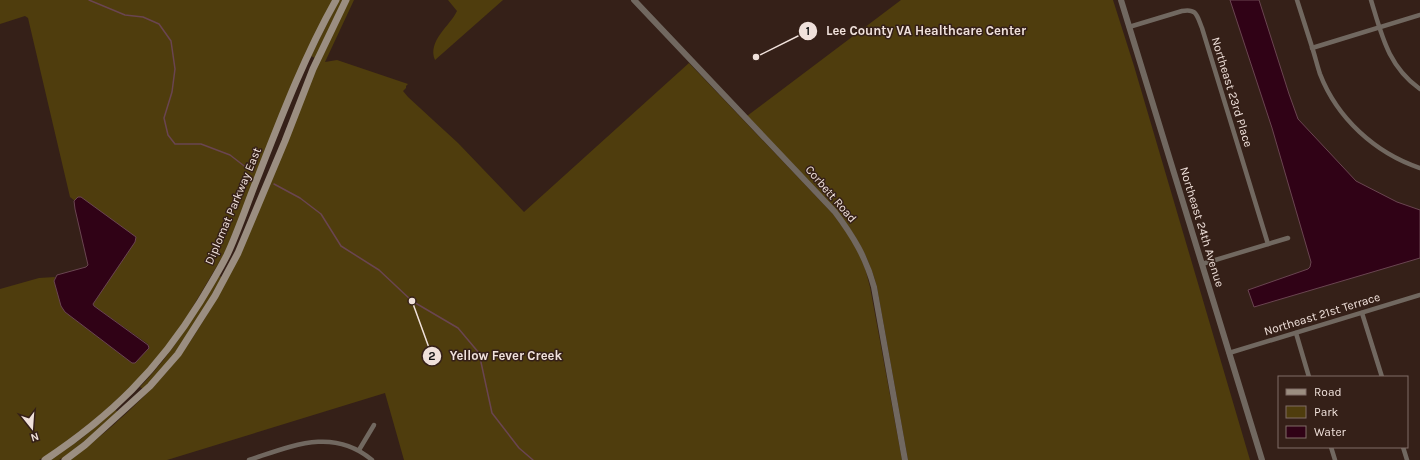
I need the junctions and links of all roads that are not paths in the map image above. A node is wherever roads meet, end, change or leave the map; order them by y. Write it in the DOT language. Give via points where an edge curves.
graph roads {
  1 [pos="336,0"];
  2 [pos="346,0"];
  3 [pos="634,0"];
  4 [pos="1121,0"];
  5 [pos="1297,0"];
  6 [pos="1371,0"];
  7 [pos="1420,15"];
  8 [pos="1129,27"];
  9 [pos="1379,28"];
  10 [pos="1312,48"];
  11 [pos="306,61"];
  12 [pos="315,64"];
  13 [pos="1420,89"];
  14 [pos="1420,168"];
  15 [pos="1288,238"];
  16 [pos="1268,244"];
  17 [pos="1202,264"];
  18 [pos="218,272"];
  19 [pos="226,276"];
  20 [pos="1420,295"];
  21 [pos="1362,313"];
  22 [pos="1296,333"];
  23 [pos="1229,353"];
  24 [pos="1309,376"];
  25 [pos="1382,376"];
  26 [pos="136,386"];
  27 [pos="143,393"];
  28 [pos="374,426"];
  29 [pos="1331,448"];
  30 [pos="1404,448"];
  31 [pos="359,450"];
  32 [pos="45,460"];
  33 [pos="65,460"];
  34 [pos="249,460"];
  35 [pos="372,460"];
  36 [pos="905,460"];
  37 [pos="1262,460"];
  38 [pos="1335,460"];
  39 [pos="1408,460"];
  1 -- 11 [label="main road, Diplomat Parkway East"];
  2 -- 12 [label="main road, Diplomat Parkway East"];
  3 -- 36 [label="street, Corbett Road" via="835,212 856,241 874,287"];
  4 -- 8 [label="street, Northeast 24th Avenue"];
  5 -- 10 [label="street"];
  6 -- 9 [label="street"];
  7 -- 9 [label="street"];
  8 -- 16 [label="street, Northeast 23rd Place" via="1182,11 1195,12"];
  8 -- 17 [label="street, Northeast 24th Avenue"];
  9 -- 10 [label="street"];
  9 -- 13 [label="street" via="1394,62"];
  10 -- 14 [label="street" via="1327,89 1353,125 1387,153"];
  11 -- 12 [label="main road"];
  11 -- 18 [label="main road, Diplomat Parkway East"];
  12 -- 19 [label="main road, Diplomat Parkway East" via="250,226"];
  15 -- 16 [label="street"];
  16 -- 17 [label="street"];
  17 -- 23 [label="street, Northeast 24th Avenue"];
  18 -- 19 [label="main road"];
  18 -- 26 [label="main road, Diplomat Parkway East" via="177,337"];
  19 -- 27 [label="main road, Diplomat Parkway East" via="178,354"];
  20 -- 21 [label="street, Northeast 21st Terrace"];
  21 -- 22 [label="street, Northeast 21st Terrace"];
  21 -- 25 [label="street"];
  22 -- 23 [label="street, Northeast 21st Terrace"];
  22 -- 24 [label="street"];
  23 -- 37 [label="street, Northeast 24th Avenue"];
  26 -- 27 [label="main road"];
  26 -- 32 [label="main road, Diplomat Parkway East" via="101,419"];
  27 -- 33 [label="main road, Diplomat Parkway East"];
  28 -- 31 [label="street"];
  29 -- 38 [label="street"];
  30 -- 39 [label="street"];
  31 -- 34 [label="street" via="343,443 319,441"];
  31 -- 35 [label="street"];
}
